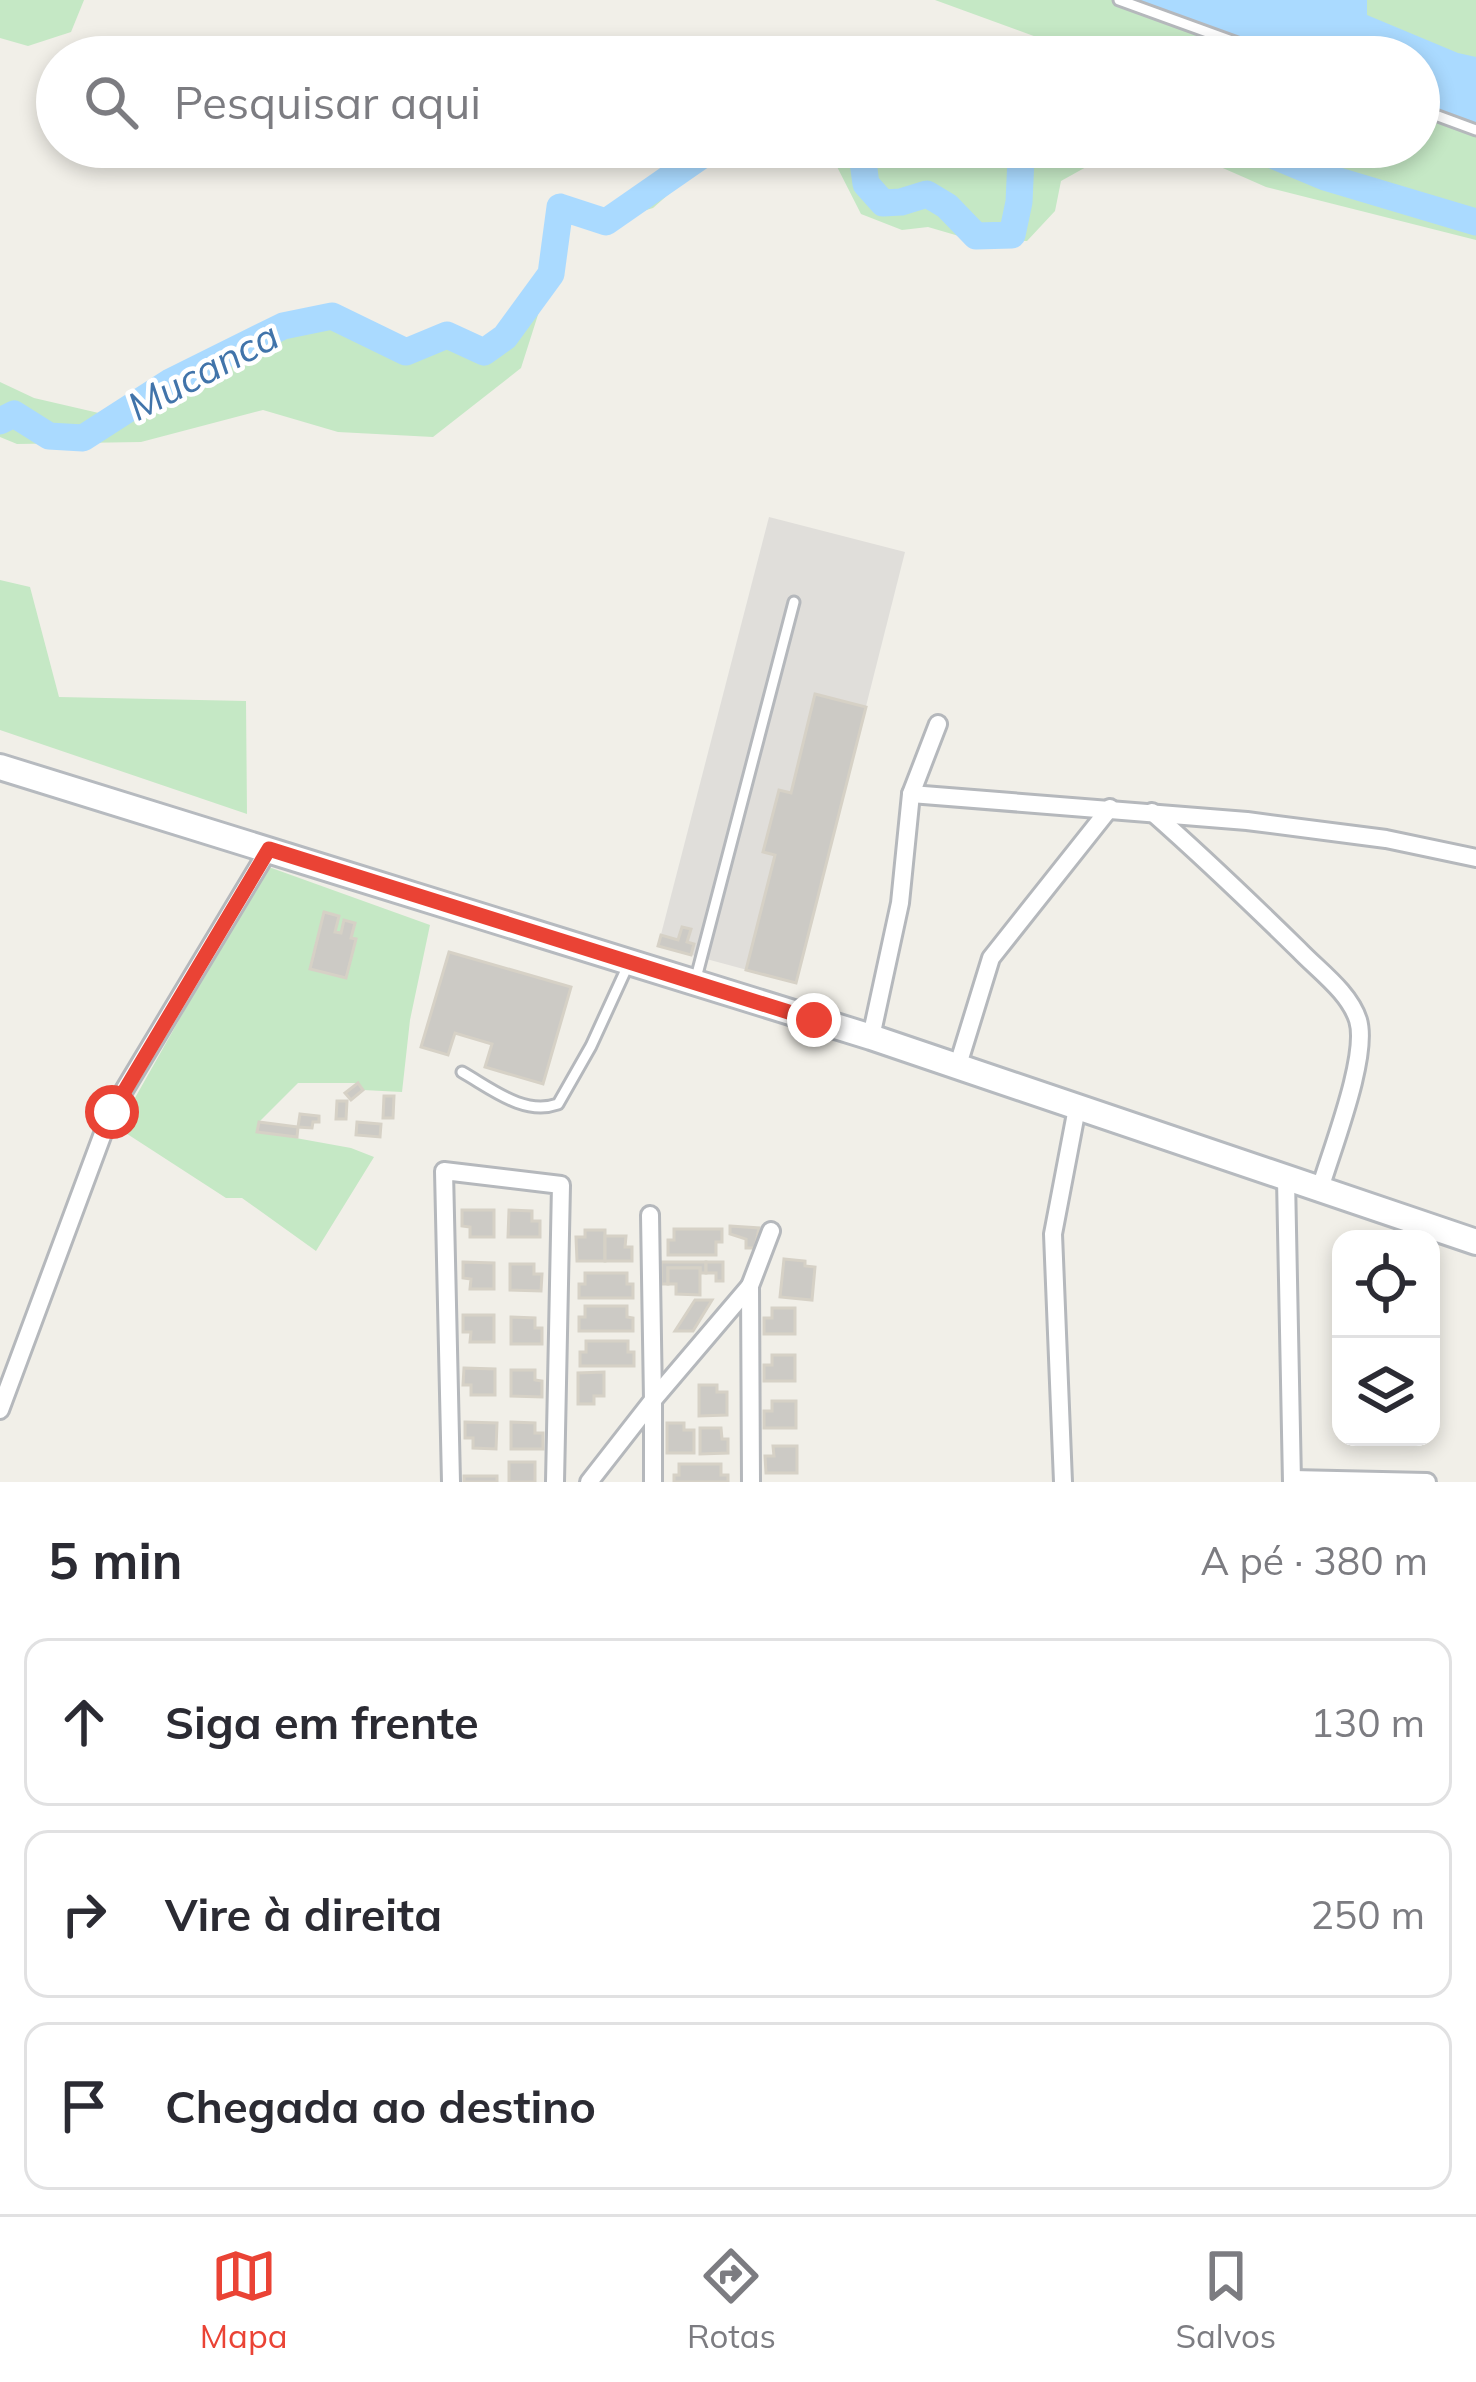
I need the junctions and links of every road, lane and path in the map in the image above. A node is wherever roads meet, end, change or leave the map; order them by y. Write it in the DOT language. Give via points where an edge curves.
graph roads {
  1 [pos="1119,0"];
  2 [pos="1218,36"];
  3 [pos="1440,117"];
  4 [pos="1476,130"];
  5 [pos="794,602"];
  6 [pos="938,724"];
  7 [pos="0,767"];
  8 [pos="911,794"];
  9 [pos="1110,808"];
  10 [pos="1151,812"];
  11 [pos="269,849"];
  12 [pos="1476,858"];
  13 [pos="629,963"];
  14 [pos="694,984"];
  15 [pos="871,1037"];
  16 [pos="958,1065"];
  17 [pos="462,1072"];
  18 [pos="1077,1108"];
  19 [pos="1286,1179"];
  20 [pos="1320,1189"];
  21 [pos="650,1215"];
  22 [pos="771,1231"];
  23 [pos="1476,1241"];
  24 [pos="750,1286"];
  25 [pos="652,1400"];
  26 [pos="0,1410"];
  27 [pos="1292,1480"];
  28 [pos="451,1482"];
  29 [pos="555,1482"];
  30 [pos="589,1482"];
  31 [pos="653,1482"];
  32 [pos="751,1482"];
  33 [pos="1064,1482"];
  34 [pos="1427,1482"];
  1 -- 2 [label="lane"];
  3 -- 4 [label="lane"];
  5 -- 14 [label="lane"];
  6 -- 8 [label="street"];
  7 -- 11 [label="street"];
  8 -- 9 [label="street"];
  8 -- 15 [label="street" via="900,903"];
  9 -- 10 [label="street"];
  9 -- 16 [label="street" via="992,958"];
  10 -- 12 [label="street" via="1386,839"];
  10 -- 20 [label="street" via="1334,986 1358,1022 1360,1054"];
  11 -- 13 [label="street"];
  11 -- 26 [label="street" via="112,1112"];
  13 -- 14 [label="street"];
  13 -- 17 [label="lane" via="558,1104 519,1104"];
  14 -- 15 [label="street"];
  15 -- 16 [label="street"];
  16 -- 18 [label="street"];
  18 -- 19 [label="street"];
  18 -- 33 [label="street" via="1053,1234"];
  19 -- 20 [label="street"];
  19 -- 27 [label="street"];
  20 -- 23 [label="street"];
  21 -- 25 [label="street"];
  22 -- 24 [label="street"];
  24 -- 25 [label="street"];
  24 -- 32 [label="street"];
  25 -- 30 [label="street"];
  25 -- 31 [label="street"];
  27 -- 34 [label="street"];
  28 -- 29 [label="street" via="444,1172 561,1185"];
}
